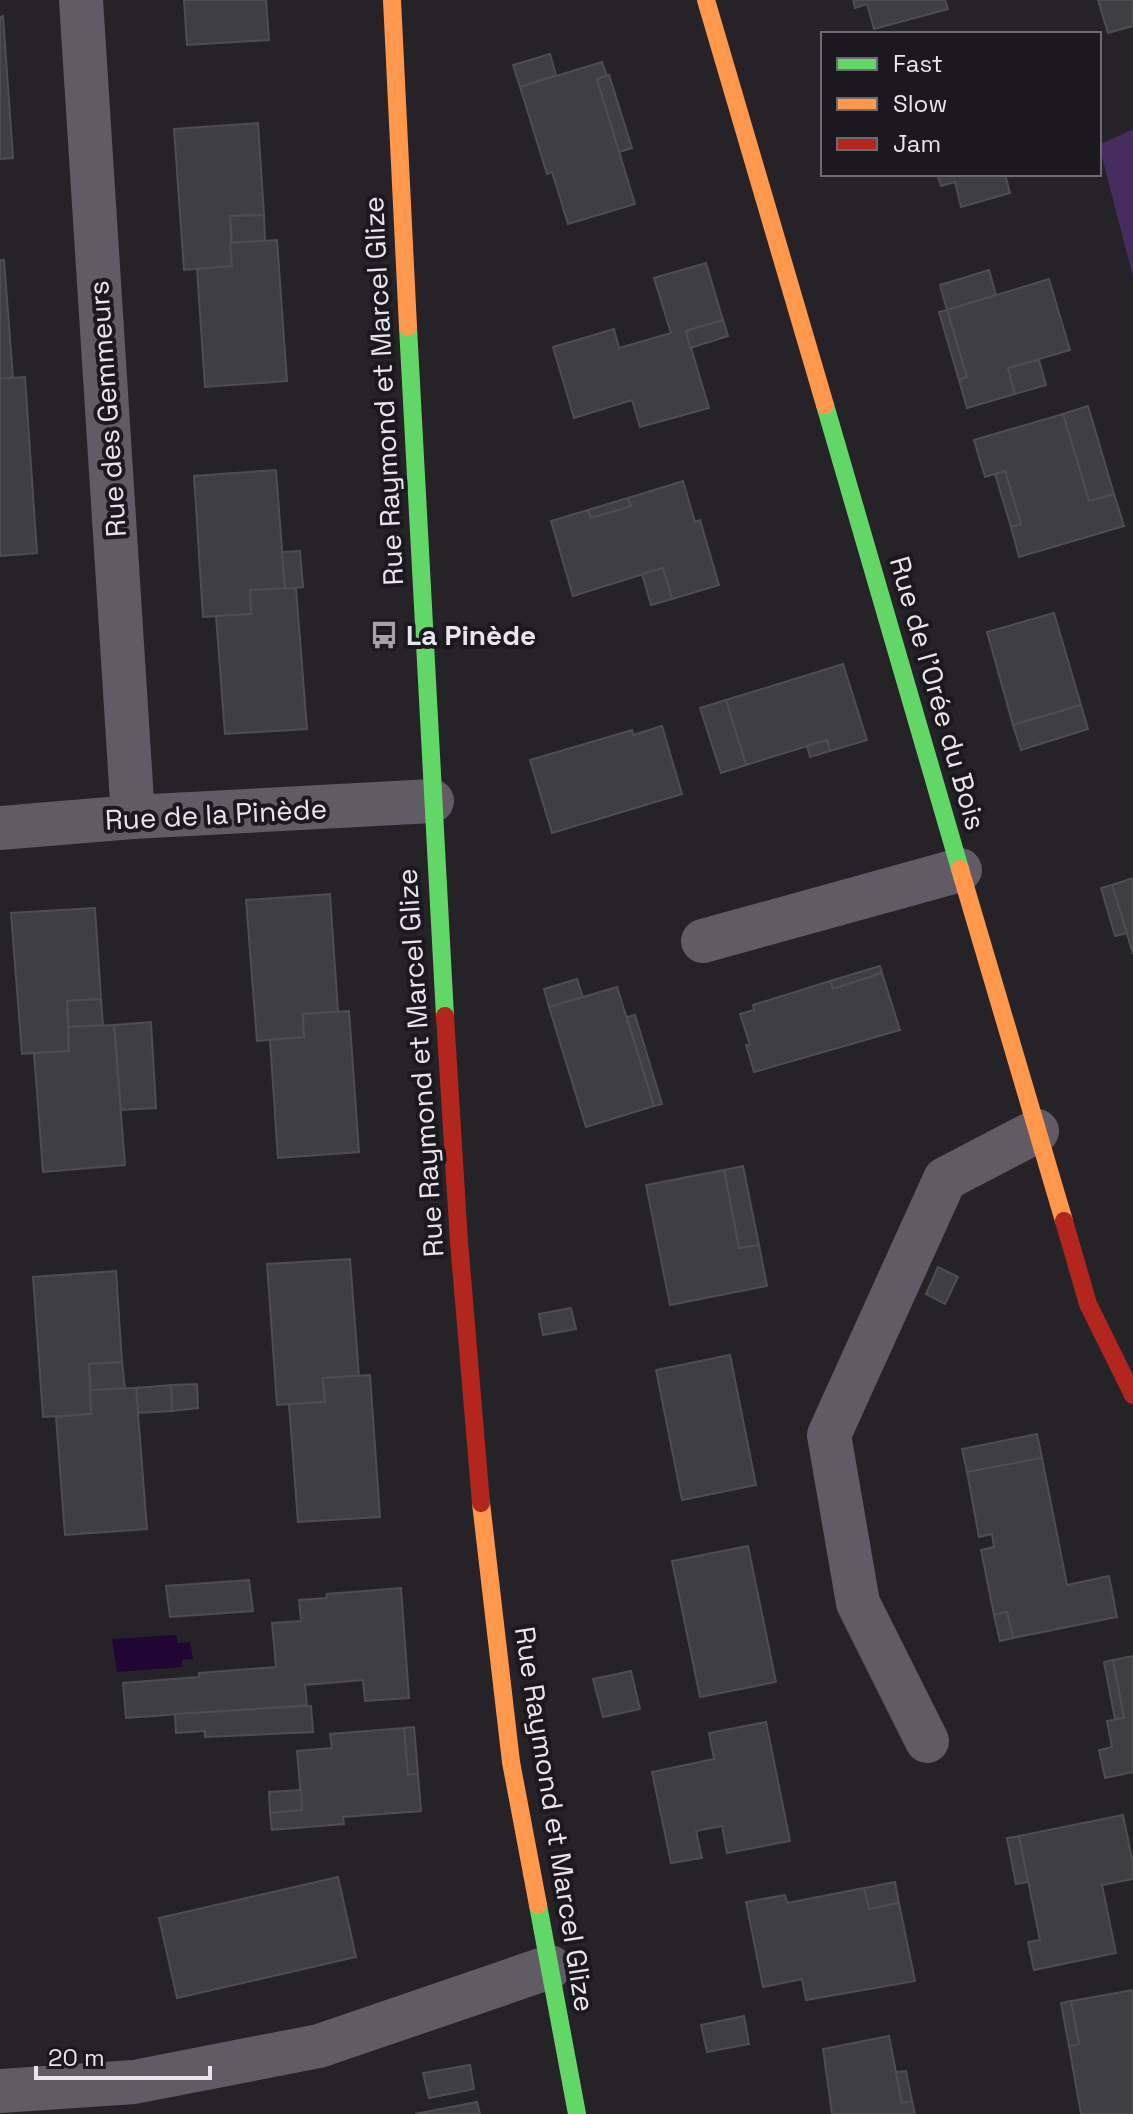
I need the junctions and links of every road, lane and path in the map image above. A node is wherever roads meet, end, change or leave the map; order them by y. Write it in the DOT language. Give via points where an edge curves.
graph roads {
  1 [pos="81,0"];
  2 [pos="392,0"];
  3 [pos="706,0"];
  4 [pos="432,801"];
  5 [pos="133,817"];
  6 [pos="0,828"];
  7 [pos="960,870"];
  8 [pos="703,941"];
  9 [pos="1037,1131"];
  10 [pos="1133,1395"];
  11 [pos="927,1741"];
  12 [pos="550,1967"];
  13 [pos="0,2091"];
  14 [pos="577,2114"];
  1 -- 5 [label="street, Rue des Gemmeurs"];
  2 -- 4 [label="street, Rue Raymond et Marcel Glize"];
  3 -- 7 [label="street, Rue de l'Orée du Bois"];
  4 -- 5 [label="street, Rue de la Pinède"];
  4 -- 12 [label="street, Rue Raymond et Marcel Glize" via="459,1242 485,1547 511,1762"];
  5 -- 6 [label="street, Rue de la Pinède"];
  7 -- 8 [label="street"];
  7 -- 9 [label="street, Rue de l'Orée du Bois"];
  9 -- 10 [label="street, Rue de l'Orée du Bois" via="1088,1304"];
  9 -- 11 [label="street" via="945,1179 829,1435 858,1603"];
  12 -- 13 [label="street" via="319,2046 134,2082"];
  12 -- 14 [label="street, Rue Raymond et Marcel Glize"];
}
